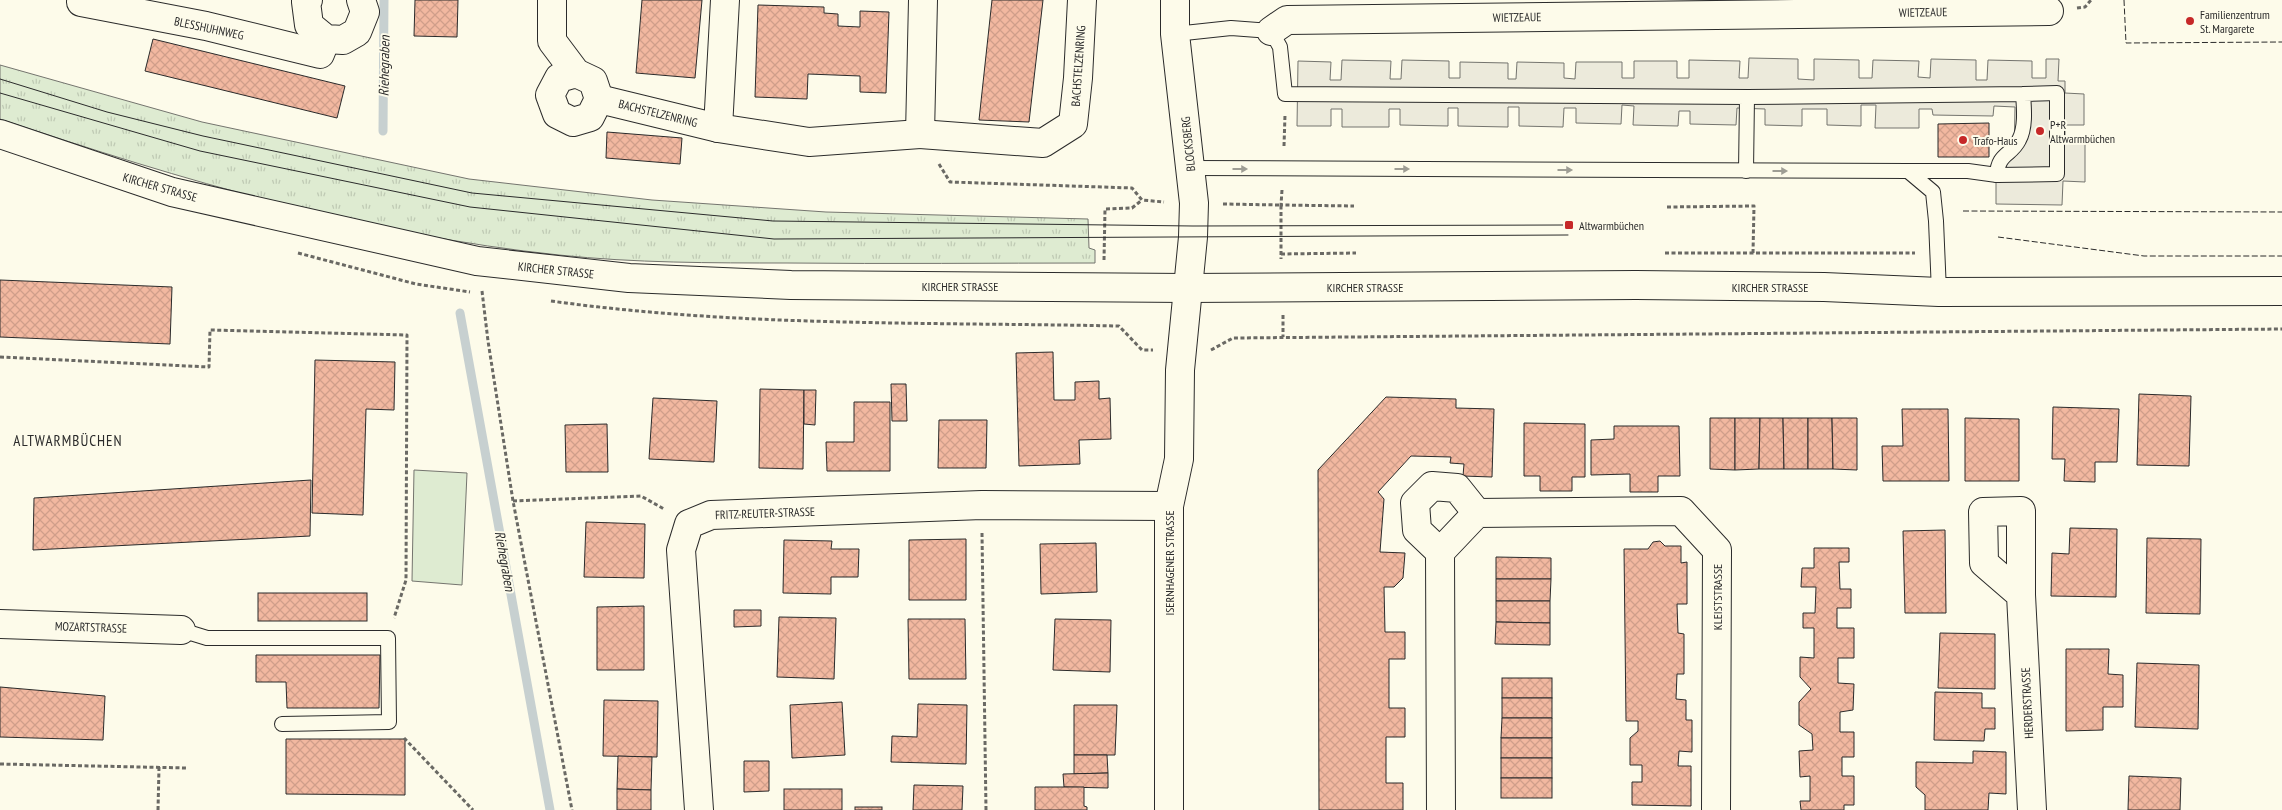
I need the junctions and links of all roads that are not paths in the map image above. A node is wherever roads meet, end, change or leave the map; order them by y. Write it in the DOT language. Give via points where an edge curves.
graph roads {
  1 [pos="308,0"];
  2 [pos="361,0"];
  3 [pos="552,0"];
  4 [pos="725,0"];
  5 [pos="923,0"];
  6 [pos="1082,0"];
  7 [pos="1175,0"];
  8 [pos="81,2"];
  9 [pos="1768,7"];
  10 [pos="1506,8"];
  11 [pos="2049,11"];
  12 [pos="1271,31"];
  13 [pos="1175,34"];
  14 [pos="326,39"];
  15 [pos="576,73"];
  16 [pos="2023,94"];
  17 [pos="1747,97"];
  18 [pos="599,99"];
  19 [pos="718,128"];
  20 [pos="0,134"];
  21 [pos="920,134"];
  22 [pos="1191,168"];
  23 [pos="1746,171"];
  24 [pos="1908,172"];
  25 [pos="1997,175"];
  26 [pos="1187,288"];
  27 [pos="2282,291"];
  28 [pos="1939,292"];
  29 [pos="1169,506"];
  30 [pos="1477,513"];
  31 [pos="1440,552"];
  32 [pos="2021,595"];
  33 [pos="0,624"];
  34 [pos="181,630"];
  35 [pos="282,724"];
  36 [pos="699,810"];
  37 [pos="1168,810"];
  38 [pos="1440,810"];
  39 [pos="1716,810"];
  40 [pos="2032,810"];
  1 -- 14 [label="street" via="309,25"];
  2 -- 14 [label="street" via="366,12 357,32 342,40"];
  3 -- 15 [label="street" via="552,41"];
  4 -- 19 [label="street"];
  5 -- 21 [label="street"];
  6 -- 21 [label="street, BACHSTELZENRING" via="1072,124 1043,143"];
  7 -- 13 [label="street, BLOCKSBERG"];
  8 -- 14 [label="street, BLESSHUHNWEG" via="206,26 320,54"];
  9 -- 10 [label="street, WIETZEAUE"];
  9 -- 11 [label="street, WIETZEAUE"];
  10 -- 12 [label="street, WIETZEAUE" via="1287,20"];
  12 -- 13 [label="lane" via="1231,28"];
  12 -- 17 [label="lane" via="1280,47 1285,94"];
  13 -- 22 [label="street, BLOCKSBERG"];
  15 -- 18 [label="street" via="593,81"];
  15 -- 18 [label="street" via="559,78 550,96 557,114 572,122 590,117"];
  16 -- 17 [label="lane"];
  16 -- 25 [label="lane" via="2024,116 2019,140 1998,164"];
  16 -- 25 [label="lane" via="2057,93 2057,174"];
  17 -- 23 [label="lane"];
  18 -- 19 [label="street, BACHSTELZENRING"];
  19 -- 21 [label="street, BACHSTELZENRING" via="809,142"];
  20 -- 26 [label="street, KIRCHER STRASSE" via="172,192 477,261 629,278 762,284"];
  22 -- 23 [label="lane, one-way"];
  22 -- 26 [label="street, BLOCKSBERG" via="1194,203"];
  23 -- 24 [label="lane, one-way"];
  24 -- 25 [label="lane" via="1968,171"];
  24 -- 28 [label="lane" via="1933,192"];
  26 -- 28 [label="street, KIRCHER STRASSE" via="1636,285"];
  26 -- 29 [label="street, ISERNHAGENER STRASSE" via="1181,350 1179,459"];
  27 -- 28 [label="street, KIRCHER STRASSE"];
  29 -- 36 [label="street, FRITZ-REUTER-STRASSE" via="982,505 711,514 689,524 680,550"];
  29 -- 37 [label="street, ISERNHAGENER STRASSE"];
  30 -- 31 [label="street"];
  30 -- 31 [label="street" via="1457,488 1432,486 1415,503 1417,530"];
  30 -- 39 [label="street, KLEISTSTRASSE" via="1681,511 1717,550"];
  31 -- 38 [label="street"];
  32 -- 40 [label="street, HERDERSTRASSE"];
  33 -- 34 [label="street, MOZARTSTRASSE"];
  34 -- 35 [label="lane" via="207,638 388,638 389,722"];
}
